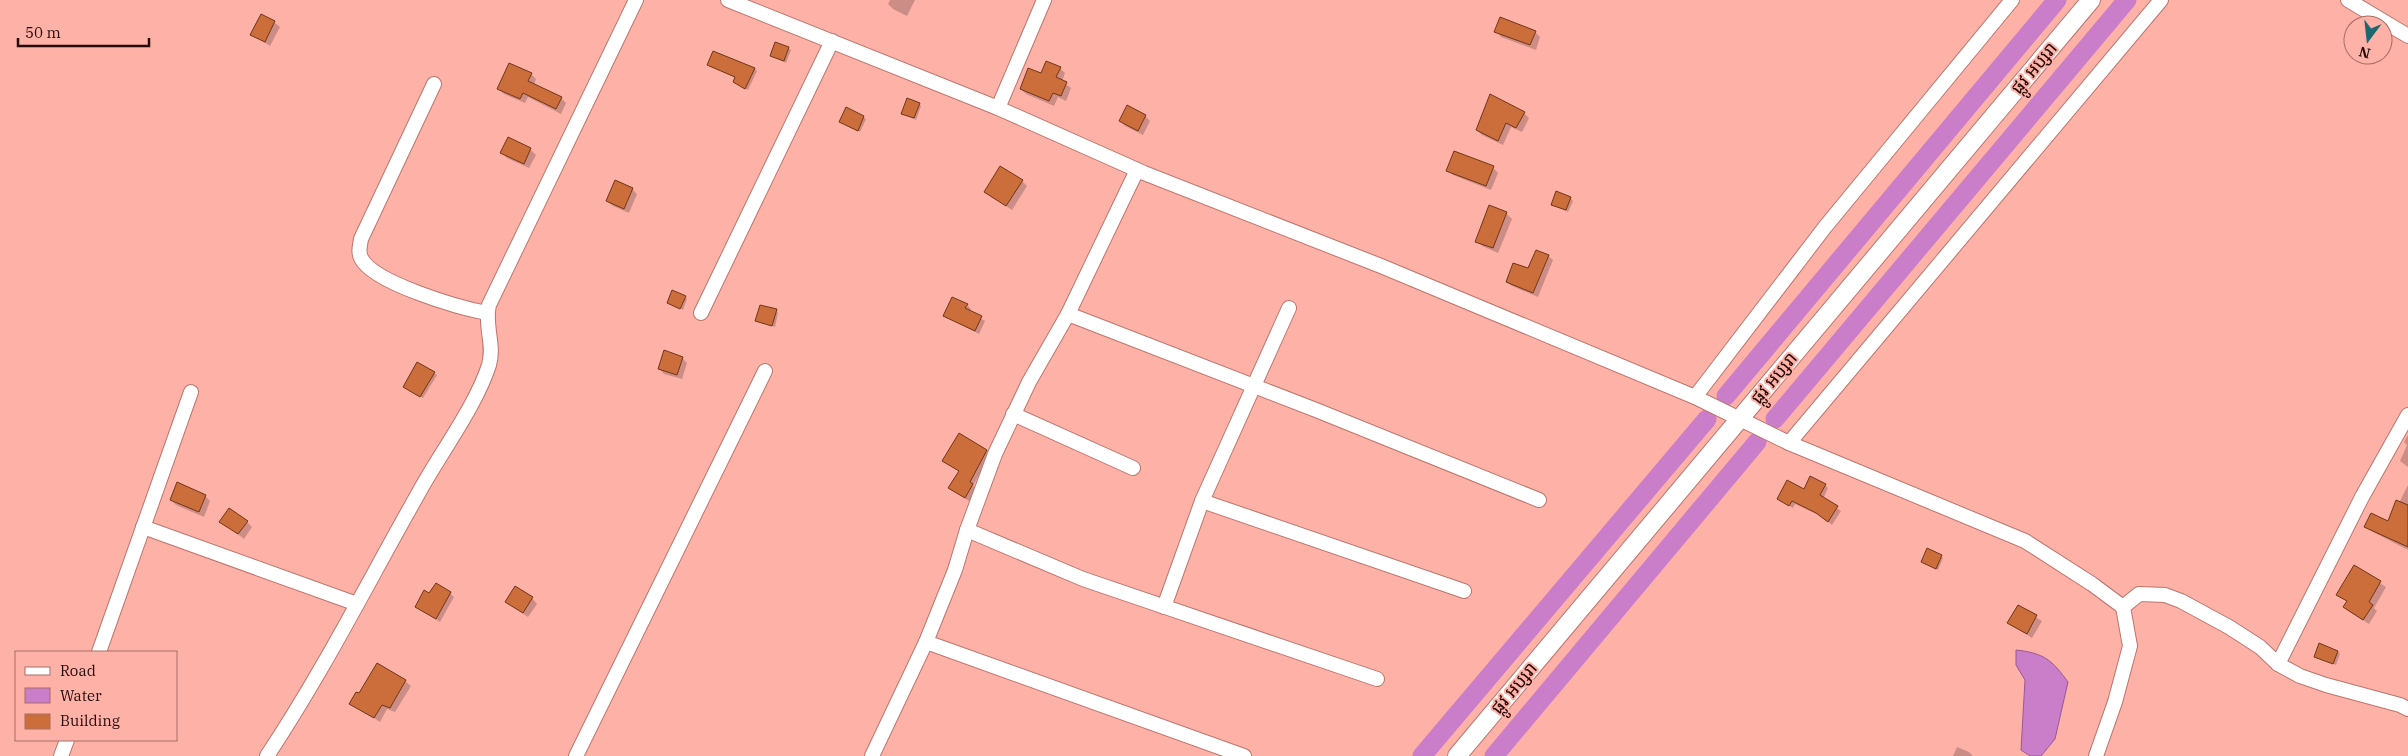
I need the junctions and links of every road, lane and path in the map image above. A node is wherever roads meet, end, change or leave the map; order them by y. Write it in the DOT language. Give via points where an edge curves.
graph roads {
  1 [pos="636,0"];
  2 [pos="728,0"];
  3 [pos="1044,0"];
  4 [pos="2012,0"];
  5 [pos="2090,0"];
  6 [pos="2161,0"];
  7 [pos="2348,0"];
  8 [pos="2408,36"];
  9 [pos="832,41"];
  10 [pos="434,84"];
  11 [pos="998,108"];
  12 [pos="1137,170"];
  13 [pos="1289,308"];
  14 [pos="487,313"];
  15 [pos="701,313"];
  16 [pos="1068,314"];
  17 [pos="765,371"];
  18 [pos="1254,386"];
  19 [pos="191,392"];
  20 [pos="1695,397"];
  21 [pos="1013,414"];
  22 [pos="2408,415"];
  23 [pos="1740,418"];
  24 [pos="1789,442"];
  25 [pos="1133,468"];
  26 [pos="1539,500"];
  27 [pos="1202,502"];
  28 [pos="143,527"];
  29 [pos="967,530"];
  30 [pos="1464,591"];
  31 [pos="356,604"];
  32 [pos="1164,607"];
  33 [pos="2123,607"];
  34 [pos="926,642"];
  35 [pos="99,651"];
  36 [pos="2278,664"];
  37 [pos="1377,679"];
  38 [pos="2408,709"];
  39 [pos="68,741"];
  40 [pos="2100,752"];
  41 [pos="61,756"];
  42 [pos="267,756"];
  43 [pos="576,756"];
  44 [pos="872,756"];
  45 [pos="1244,756"];
  46 [pos="1457,756"];
  1 -- 14 [label="street"];
  2 -- 9 [label="street"];
  3 -- 11 [label="street"];
  4 -- 20 [label="street" via="1825,227"];
  5 -- 23 [label="street, ផ្លូវ អប្សរា"];
  6 -- 24 [label="street"];
  7 -- 8 [label="street"];
  9 -- 11 [label="street"];
  9 -- 15 [label="street"];
  10 -- 14 [label="street" via="361,239 359,252 371,268 421,295"];
  11 -- 12 [label="street"];
  12 -- 16 [label="street"];
  12 -- 20 [label="street" via="1381,266"];
  13 -- 18 [label="street"];
  14 -- 31 [label="street" via="486,324 492,349 475,396"];
  16 -- 18 [label="street"];
  16 -- 21 [label="street"];
  17 -- 43 [label="street"];
  18 -- 26 [label="street"];
  18 -- 27 [label="street"];
  19 -- 28 [label="street"];
  20 -- 23 [label="street"];
  21 -- 25 [label="street"];
  21 -- 29 [label="street"];
  22 -- 36 [label="street" via="2362,497"];
  23 -- 24 [label="street"];
  23 -- 46 [label="street, ផ្លូវ អប្សរា"];
  24 -- 33 [label="street" via="2024,541"];
  27 -- 30 [label="street"];
  27 -- 32 [label="street"];
  28 -- 31 [label="street"];
  28 -- 35 [label="street"];
  29 -- 32 [label="street" via="1083,579"];
  29 -- 34 [label="street"];
  31 -- 42 [label="street" via="303,702"];
  32 -- 37 [label="street"];
  33 -- 36 [label="street" via="2140,594 2165,595 2229,628 2260,647"];
  33 -- 40 [label="street" via="2130,646"];
  34 -- 44 [label="street"];
  34 -- 45 [label="street"];
  36 -- 38 [label="street" via="2326,685 2400,704"];
  39 -- 41 [label="street"];
}
